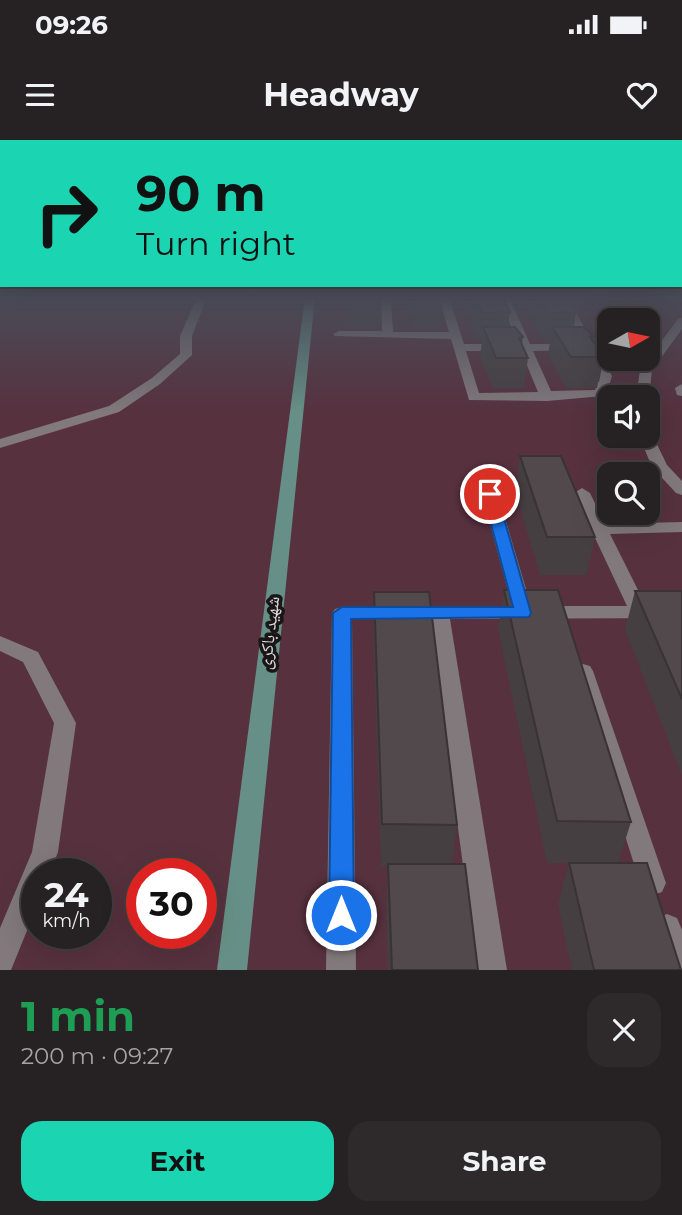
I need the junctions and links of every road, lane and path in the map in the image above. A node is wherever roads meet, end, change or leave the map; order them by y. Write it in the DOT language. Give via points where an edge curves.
graph roads {
  1 [pos="186,336"];
  2 [pos="306,336"];
  3 [pos="395,336"];
  4 [pos="455,336"];
  5 [pos="521,336"];
  6 [pos="584,336"];
  7 [pos="671,336"];
  8 [pos="457,342"];
  9 [pos="590,346"];
  10 [pos="526,348"];
  11 [pos="603,385"];
  12 [pos="644,385"];
  13 [pos="597,392"];
  14 [pos="547,397"];
  15 [pos="0,443"];
  16 [pos="651,448"];
  17 [pos="680,486"];
  18 [pos="582,493"];
  19 [pos="490,494"];
  20 [pos="682,527"];
  21 [pos="600,529"];
  22 [pos="564,612"];
  23 [pos="639,612"];
  24 [pos="682,612"];
  25 [pos="439,613"];
  26 [pos="523,613"];
  27 [pos="0,643"];
  28 [pos="0,962"];
  29 [pos="232,970"];
  30 [pos="341,970"];
  31 [pos="492,970"];
  32 [pos="681,970"];
  1 -- 15 [label="street" via="186,355 114,409"];
  2 -- 29 [label="main road, شهید باکری"];
  3 -- 8 [label="street"];
  4 -- 8 [label="street"];
  5 -- 10 [label="street"];
  6 -- 9 [label="street"];
  7 -- 12 [label="street" via="646,370"];
  8 -- 10 [label="street"];
  8 -- 14 [label="street" via="474,397"];
  9 -- 10 [label="street"];
  9 -- 11 [label="street" via="606,376"];
  10 -- 14 [label="street"];
  13 -- 14 [label="street"];
  16 -- 17 [label="street" via="660,467"];
  18 -- 21 [label="street"];
  19 -- 26 [label="street"];
  20 -- 21 [label="street"];
  21 -- 23 [label="street"];
  22 -- 23 [label="street"];
  22 -- 26 [label="street"];
  22 -- 32 [label="street"];
  23 -- 24 [label="street"];
  25 -- 26 [label="street"];
  25 -- 30 [label="street" via="342,613"];
  25 -- 31 [label="street"];
  27 -- 28 [label="street" via="31,657 65,723 45,852"];
}
